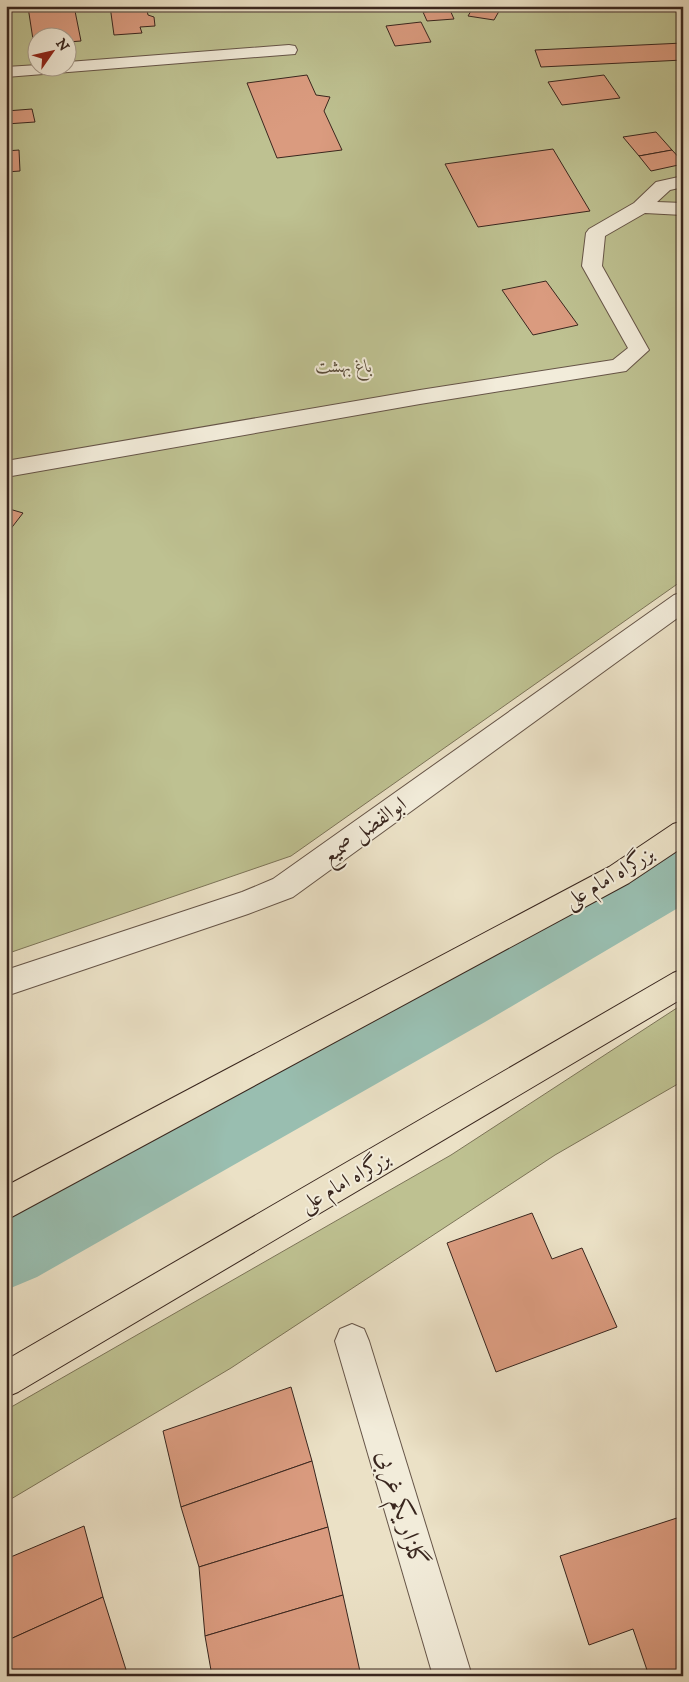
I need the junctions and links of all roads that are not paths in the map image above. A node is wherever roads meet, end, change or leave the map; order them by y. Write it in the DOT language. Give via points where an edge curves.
graph roads {
  1 [pos="289,50"];
  2 [pos="78,66"];
  3 [pos="28,70"];
  4 [pos="6,72"];
  5 [pos="683,181"];
  6 [pos="641,207"];
  7 [pos="683,209"];
  8 [pos="10,473"];
  9 [pos="683,600"];
  10 [pos="683,832"];
  11 [pos="683,982"];
  12 [pos="6,983"];
  13 [pos="6,1204"];
  14 [pos="352,1341"];
  15 [pos="6,1380"];
  16 [pos="453,1676"];
  1 -- 2 [label="street"];
  3 -- 4 [label="street"];
  5 -- 6 [label="street" via="663,186"];
  6 -- 7 [label="street"];
  6 -- 8 [label="street" via="596,233 592,266 638,350 619,366 420,397"];
  9 -- 12 [label="street, ابوالفضل صمیع" via="283,888"];
  10 -- 13 [label="highway, بزرگراه امام علی" via="610,879"];
  11 -- 15 [label="highway, بزرگراه امام علی"];
  14 -- 16 [label="street, گلزار یکم غربی"];
}
